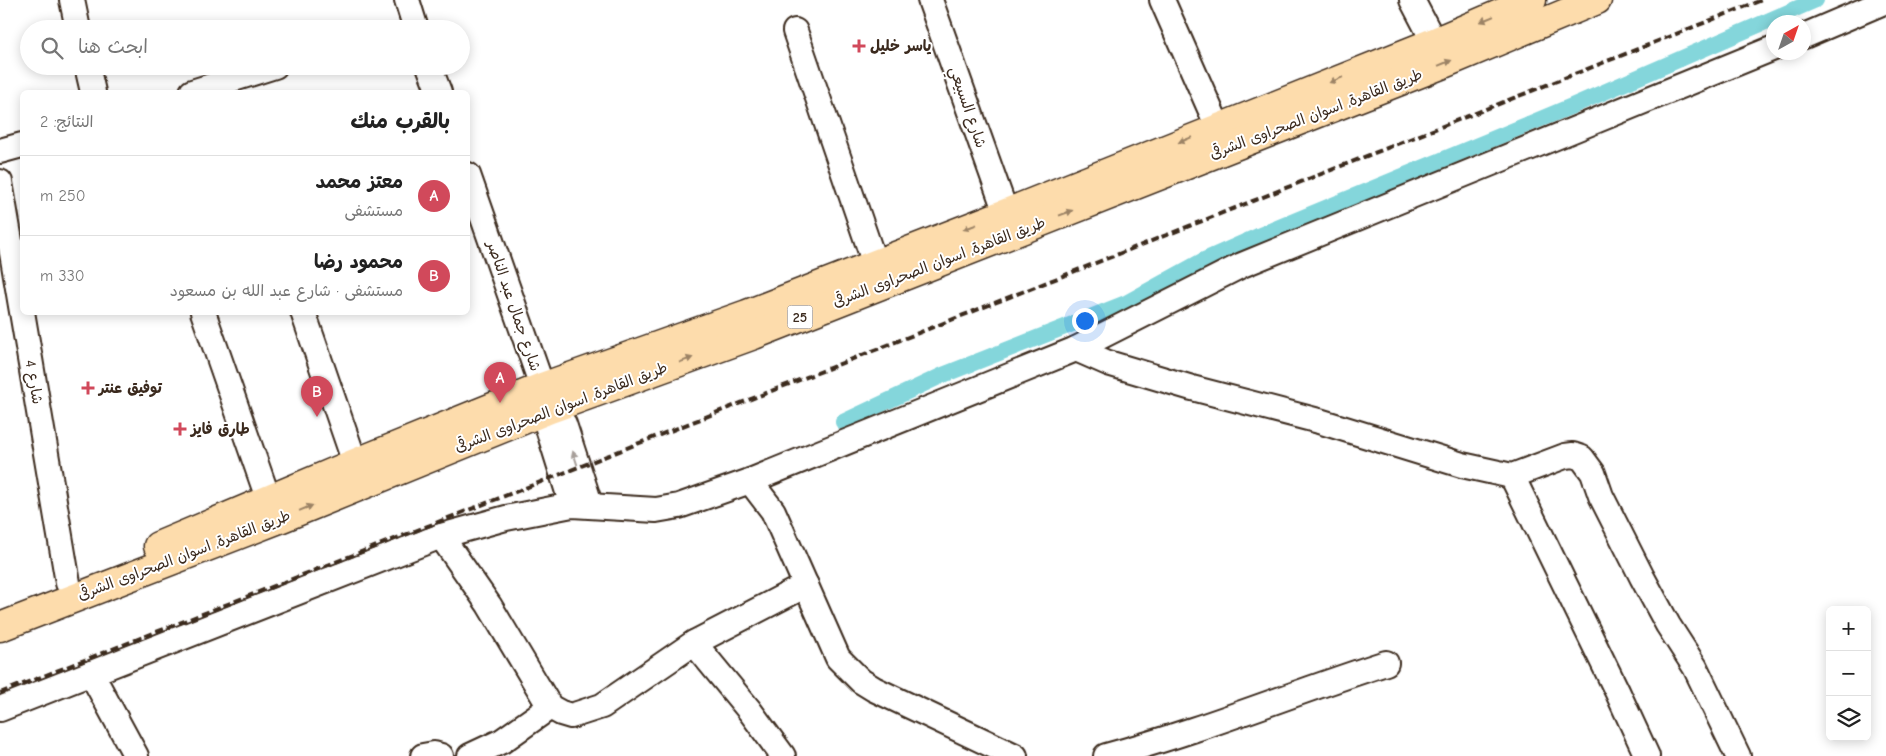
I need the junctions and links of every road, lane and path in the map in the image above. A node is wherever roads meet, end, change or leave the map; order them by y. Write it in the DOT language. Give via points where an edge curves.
graph roads {
  1 [pos="72,0"];
  2 [pos="407,0"];
  3 [pos="930,0"];
  4 [pos="1162,0"];
  5 [pos="1412,0"];
  6 [pos="1532,0"];
  7 [pos="1597,0"];
  8 [pos="1886,1"];
  9 [pos="76,20"];
  10 [pos="412,20"];
  11 [pos="795,31"];
  12 [pos="1811,33"];
  13 [pos="1434,42"];
  14 [pos="1766,51"];
  15 [pos="89,75"];
  16 [pos="254,75"];
  17 [pos="433,75"];
  18 [pos="225,87"];
  19 [pos="92,90"];
  20 [pos="205,90"];
  21 [pos="438,90"];
  22 [pos="1218,127"];
  23 [pos="20,146"];
  24 [pos="0,151"];
  25 [pos="470,181"];
  26 [pos="0,182"];
  27 [pos="1006,213"];
  28 [pos="875,264"];
  29 [pos="20,300"];
  30 [pos="23,315"];
  31 [pos="204,315"];
  32 [pos="304,315"];
  33 [pos="1076,349"];
  34 [pos="546,398"];
  35 [pos="355,462"];
  36 [pos="1512,476"];
  37 [pos="750,481"];
  38 [pos="269,501"];
  39 [pos="581,505"];
  40 [pos="441,536"];
  41 [pos="68,582"];
  42 [pos="806,585"];
  43 [pos="0,608"];
  44 [pos="0,627"];
  45 [pos="694,643"];
  46 [pos="1386,663"];
  47 [pos="91,673"];
  48 [pos="550,707"];
  49 [pos="0,709"];
  50 [pos="136,756"];
  51 [pos="423,756"];
  52 [pos="441,756"];
  53 [pos="470,756"];
  54 [pos="782,756"];
  55 [pos="1015,756"];
  56 [pos="1106,756"];
  57 [pos="1646,756"];
  58 [pos="1738,756"];
  1 -- 9 [label="street"];
  2 -- 10 [label="street"];
  3 -- 27 [label="street, شارع السبيعي"];
  4 -- 22 [label="street"];
  5 -- 13 [label="street"];
  6 -- 13 [label="highway, طريق القاهرة, اسوان الصحراوى الشرقى / 25, one-way"];
  34 -- 7 [label="highway, طريق القاهرة, اسوان الصحراوى الشرقى / 25, one-way" via="754,335 1431,69"];
  8 -- 12 [label="street"];
  11 -- 28 [label="street"];
  13 -- 22 [label="highway, طريق القاهرة, اسوان الصحراوى الشرقى / 25, one-way"];
  14 -- 33 [label="street" via="1242,265"];
  15 -- 19 [label="street"];
  16 -- 18 [label="street"];
  17 -- 21 [label="street"];
  18 -- 20 [label="street"];
  22 -- 27 [label="highway, طريق القاهرة, اسوان الصحراوى الشرقى / 25, one-way"];
  23 -- 24 [label="street"];
  25 -- 34 [label="street, شارع جمال عبد الناصر"];
  26 -- 29 [label="street, شارع 4"];
  27 -- 28 [label="highway, طريق القاهرة, اسوان الصحراوى الشرقى / 25, one-way"];
  28 -- 34 [label="highway, طريق القاهرة, اسوان الصحراوى الشرقى / 25"];
  30 -- 41 [label="street, شارع 4"];
  31 -- 38 [label="street"];
  32 -- 35 [label="street"];
  33 -- 36 [label="street" via="1108,363 1192,388 1462,465"];
  33 -- 37 [label="street"];
  34 -- 35 [label="highway, طريق القاهرة, اسوان الصحراوى الشرقى / 25"];
  34 -- 39 [label="street, شارع جمال عبد الناصر" via="564,424"];
  44 -- 34 [label="highway, طريق القاهرة, اسوان الصحراوى الشرقى / 25, one-way" via="282,518"];
  35 -- 38 [label="highway, طريق القاهرة, اسوان الصحراوى الشرقى / 25"];
  36 -- 57 [label="street"];
  36 -- 58 [label="street" via="1565,456 1578,455 1585,460 1642,577 1695,667"];
  37 -- 39 [label="street" via="679,506 656,510"];
  37 -- 42 [label="street" via="773,511"];
  38 -- 41 [label="highway, طريق القاهرة, اسوان الصحراوى الشرقى / 25"];
  39 -- 40 [label="street" via="506,518"];
  40 -- 47 [label="street"];
  40 -- 48 [label="street" via="489,605"];
  41 -- 43 [label="highway, طريق القاهرة, اسوان الصحراوى الشرقى / 25"];
  42 -- 45 [label="street"];
  42 -- 55 [label="street" via="838,658 861,681"];
  45 -- 48 [label="street" via="602,706 570,716"];
  45 -- 54 [label="street"];
  46 -- 56 [label="street"];
  47 -- 49 [label="street"];
  47 -- 50 [label="street"];
  48 -- 53 [label="street" via="502,741"];
  51 -- 52 [label="street"];
}
